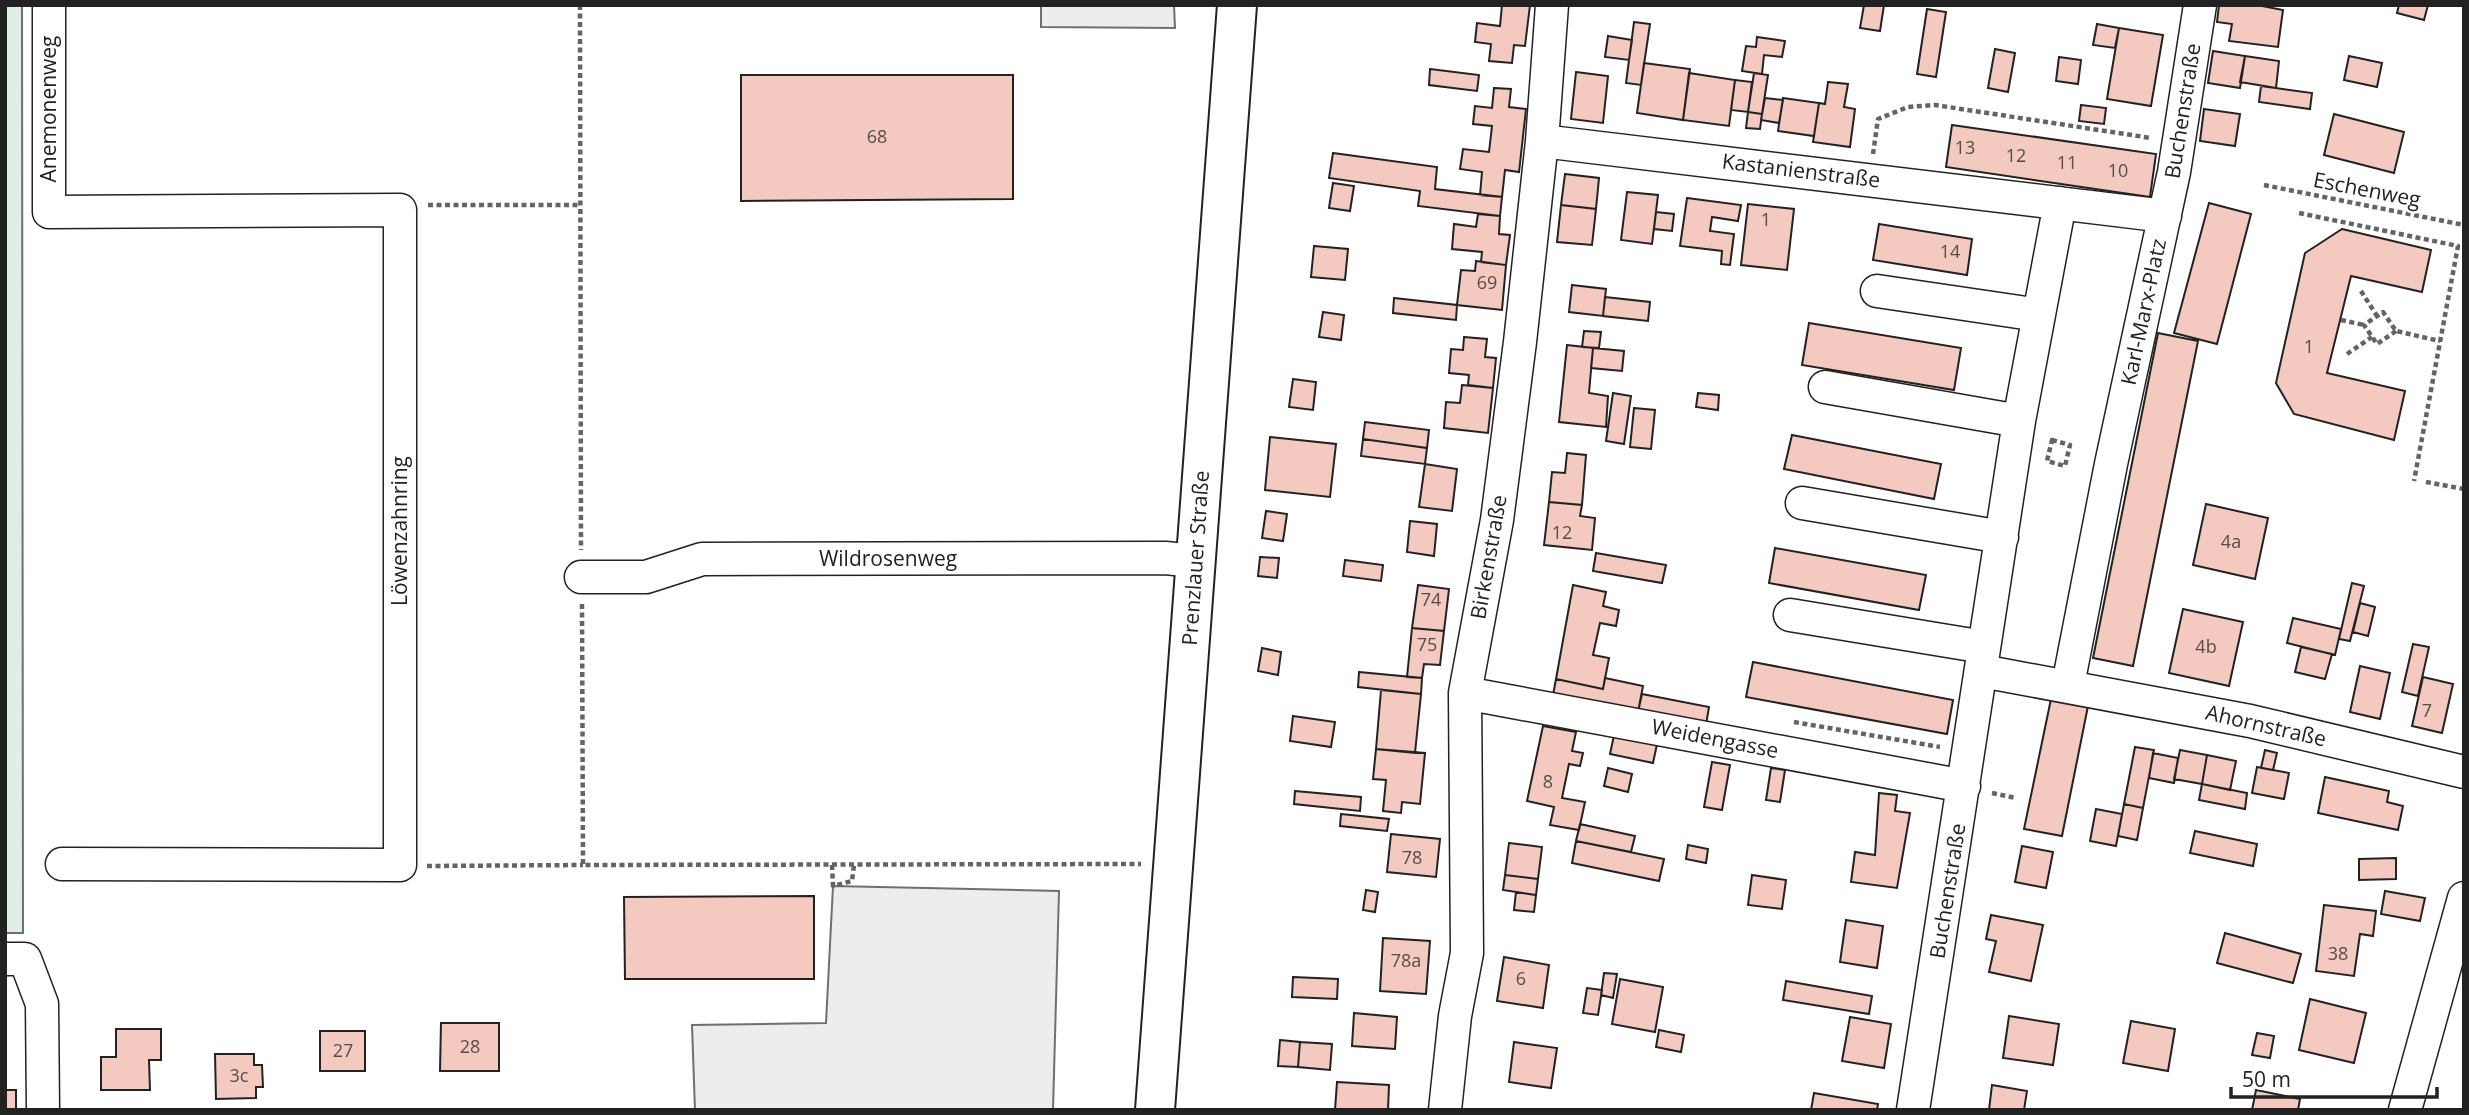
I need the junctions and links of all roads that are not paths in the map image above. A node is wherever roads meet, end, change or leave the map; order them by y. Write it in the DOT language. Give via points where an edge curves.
graph roads {
  1 [pos="50,5"];
  2 [pos="1237,5"];
  3 [pos="1552,5"];
  4 [pos="2200,5"];
  5 [pos="1542,141"];
  6 [pos="2060,203"];
  7 [pos="400,211"];
  8 [pos="2165,216"];
  9 [pos="1877,291"];
  10 [pos="2039,315"];
  11 [pos="1825,387"];
  12 [pos="2019,421"];
  13 [pos="1802,503"];
  14 [pos="2002,537"];
  15 [pos="1196,561"];
  16 [pos="581,577"];
  17 [pos="1790,615"];
  18 [pos="1983,659"];
  19 [pos="2068,685"];
  20 [pos="1465,693"];
  21 [pos="2464,772"];
  22 [pos="1964,786"];
  23 [pos="62,864"];
  24 [pos="2464,898"];
  25 [pos="15,959"];
  26 [pos="43,1110"];
  27 [pos="1155,1110"];
  28 [pos="1445,1110"];
  29 [pos="1913,1110"];
  30 [pos="2405,1110"];
  1 -- 7 [label="street, Anemonenweg" via="49,212"];
  2 -- 15 [label="main road, Prenzlauer Straße"];
  3 -- 5 [label="street, Birkenstraße"];
  4 -- 8 [label="street, Buchenstraße"];
  5 -- 6 [label="street, Kastanienstraße"];
  5 -- 20 [label="street, Birkenstraße" via="1497,520"];
  6 -- 8 [label="street, Karl-Marx-Platz"];
  6 -- 10 [label="street"];
  7 -- 23 [label="street, Löwenzahnring" via="400,865"];
  8 -- 19 [label="street, Karl-Marx-Platz"];
  9 -- 10 [label="street"];
  10 -- 12 [label="street"];
  11 -- 12 [label="street"];
  12 -- 14 [label="street"];
  13 -- 14 [label="street"];
  14 -- 18 [label="street"];
  15 -- 16 [label="street, Wildrosenweg" via="702,559 646,577"];
  15 -- 27 [label="main road, Prenzlauer Straße"];
  17 -- 18 [label="street"];
  18 -- 19 [label="street"];
  18 -- 22 [label="street, Buchenstraße"];
  19 -- 21 [label="street, Ahornstraße" via="2250,721"];
  20 -- 22 [label="street, Weidengasse"];
  20 -- 28 [label="street, Birkenstraße" via="1466,953"];
  22 -- 29 [label="street, Buchenstraße"];
  24 -- 30 [label="street"];
  25 -- 26 [label="street" via="42,1004"];
}
